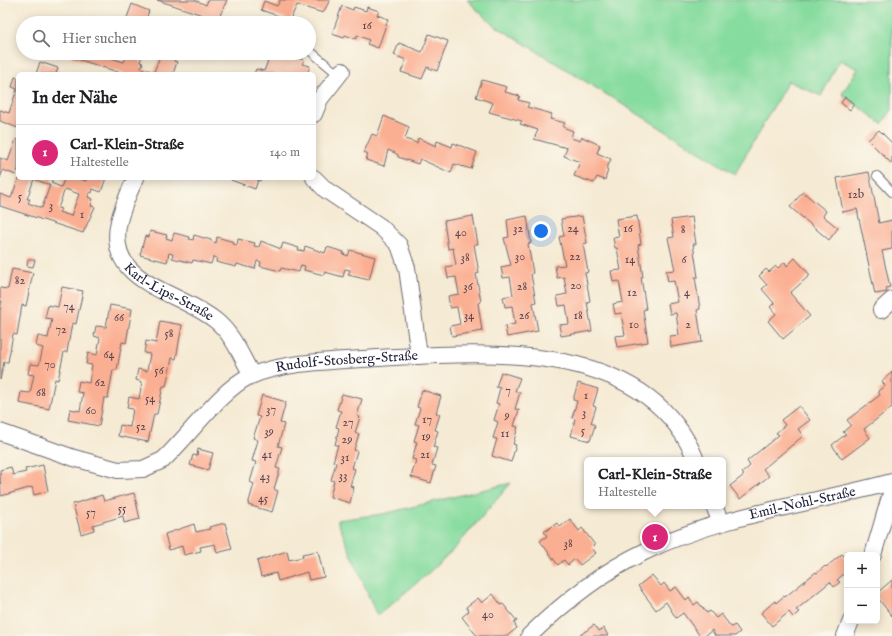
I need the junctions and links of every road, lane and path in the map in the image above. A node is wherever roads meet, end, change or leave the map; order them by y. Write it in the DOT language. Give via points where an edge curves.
graph roads {
  1 [pos="316,55"];
  2 [pos="341,73"];
  3 [pos="316,109"];
  4 [pos="877,176"];
  5 [pos="135,180"];
  6 [pos="316,180"];
  7 [pos="892,192"];
  8 [pos="419,356"];
  9 [pos="252,376"];
  10 [pos="0,432"];
  11 [pos="694,457"];
  12 [pos="892,482"];
  13 [pos="892,490"];
  14 [pos="715,509"];
  15 [pos="721,523"];
  16 [pos="874,552"];
  17 [pos="850,624"];
  18 [pos="529,636"];
  19 [pos="845,636"];
  1 -- 2 [label="lane"];
  2 -- 3 [label="street" via="320,99"];
  4 -- 7 [label="lane"];
  5 -- 9 [label="street, Karl-Lips-Straße" via="126,198 116,231 122,262 139,278 190,304 220,325 232,340"];
  6 -- 8 [label="street" via="326,190 381,227 398,245 407,268"];
  8 -- 9 [label="street, Rudolf-Stosberg-Straße" via="307,364 270,370"];
  8 -- 11 [label="street, Rudolf-Stosberg-Straße" via="545,359 580,364 602,371 632,386 660,408 683,434"];
  9 -- 10 [label="street, Rudolf-Stosberg-Straße" via="229,391 164,458 155,465 143,469 129,471 111,468"];
  12 -- 15 [label="street, Emil-Nohl-Straße"];
  13 -- 16 [label="street"];
  14 -- 15 [label="street"];
  15 -- 18 [label="street, Emil-Nohl-Straße" via="645,551 617,567 564,605"];
  17 -- 19 [label="street"];
}
